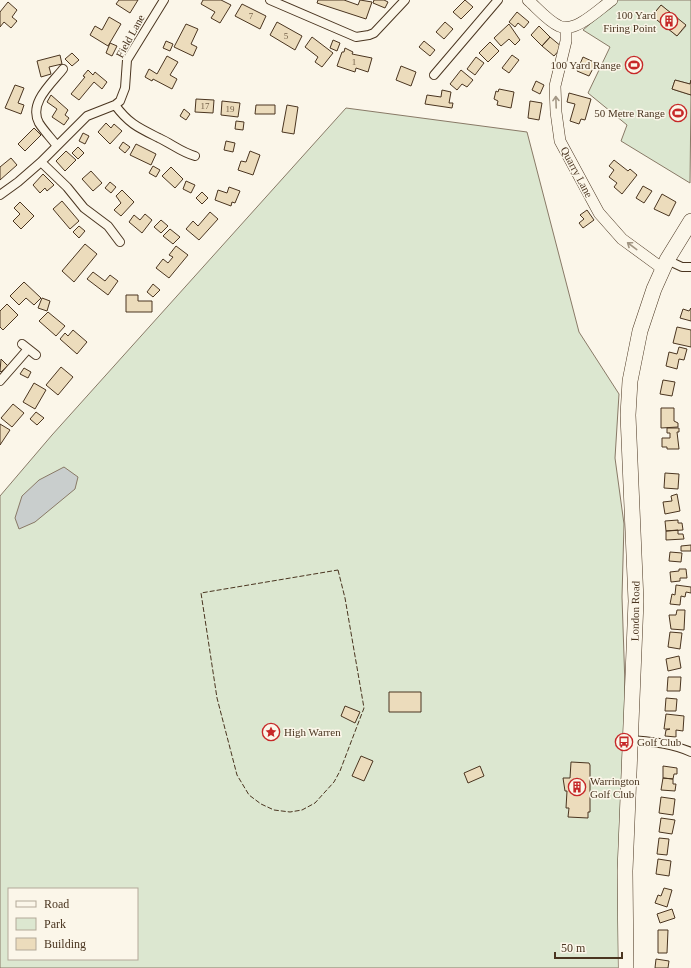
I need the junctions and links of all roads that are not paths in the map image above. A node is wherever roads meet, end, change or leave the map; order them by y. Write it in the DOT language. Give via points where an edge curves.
graph roads {
  1 [pos="164,0"];
  2 [pos="270,0"];
  3 [pos="405,0"];
  4 [pos="498,0"];
  5 [pos="528,0"];
  6 [pos="612,0"];
  7 [pos="566,28"];
  8 [pos="63,69"];
  9 [pos="434,75"];
  10 [pos="115,105"];
  11 [pos="57,146"];
  12 [pos="195,156"];
  13 [pos="41,162"];
  14 [pos="0,195"];
  15 [pos="691,221"];
  16 [pos="120,242"];
  17 [pos="665,265"];
  18 [pos="691,267"];
  19 [pos="36,355"];
  20 [pos="0,381"];
  21 [pos="631,740"];
  22 [pos="691,752"];
  23 [pos="626,968"];
  1 -- 10 [label="street, Field Lane" via="127,60 124,95"];
  2 -- 3 [label="street" via="356,37 374,33"];
  4 -- 9 [label="street"];
  5 -- 7 [label="street" via="556,24"];
  6 -- 7 [label="street" via="580,24"];
  17 -- 7 [label="street, Quarry Lane, one-way" via="622,239 599,213 560,141 555,86 566,41"];
  8 -- 11 [label="street" via="42,95 36,112 39,122"];
  10 -- 11 [label="street" via="87,116"];
  10 -- 12 [label="street" via="145,133 160,138 183,153"];
  11 -- 13 [label="street"];
  13 -- 14 [label="street"];
  13 -- 16 [label="street" via="84,208 108,226"];
  15 -- 17 [label="highway, London Road"];
  17 -- 18 [label="street"];
  17 -- 21 [label="highway, London Road" via="640,331 632,365 629,398 636,601"];
  19 -- 20 [label="street" via="25,347"];
  21 -- 22 [label="street" via="676,746"];
  21 -- 23 [label="highway, London Road" via="625,871"];
}
